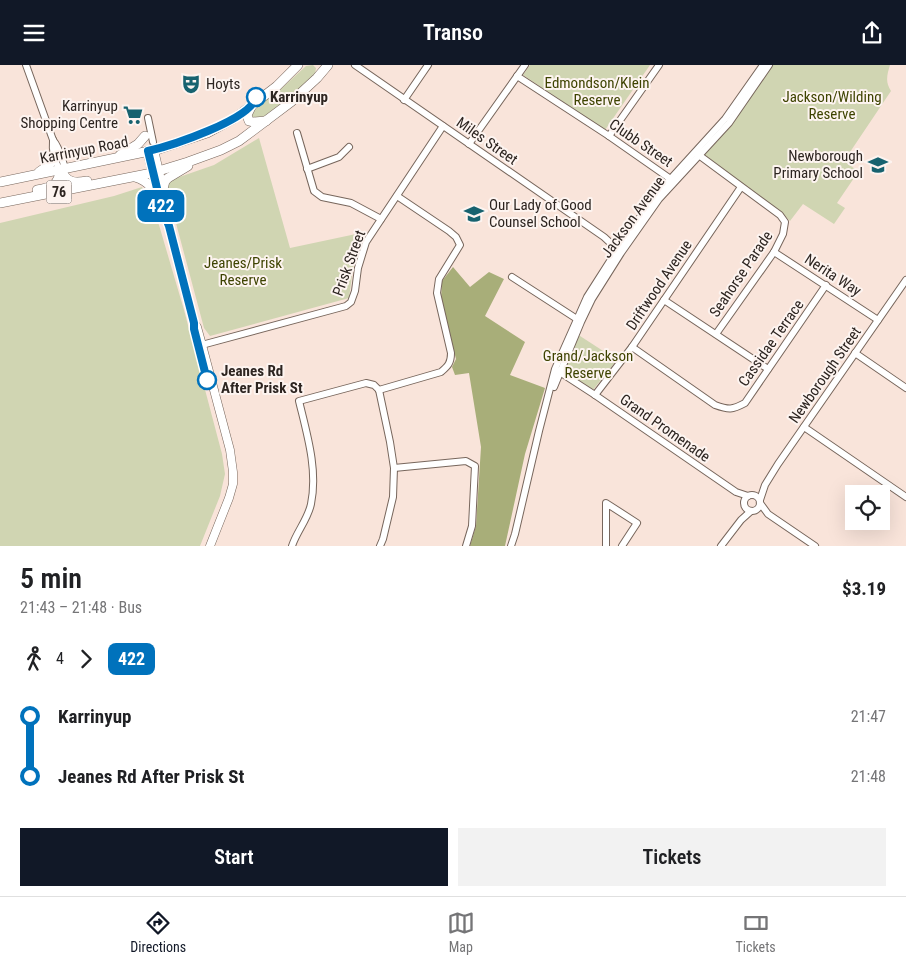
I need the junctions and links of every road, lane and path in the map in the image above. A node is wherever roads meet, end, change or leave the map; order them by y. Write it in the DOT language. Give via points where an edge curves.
graph roads {
  1 [pos="26,65"];
  2 [pos="298,65"];
  3 [pos="316,65"];
  4 [pos="328,65"];
  5 [pos="354,65"];
  6 [pos="428,65"];
  7 [pos="525,65"];
  8 [pos="659,65"];
  9 [pos="763,65"];
  10 [pos="769,65"];
  11 [pos="517,76"];
  12 [pos="317,78"];
  13 [pos="404,100"];
  14 [pos="255,103"];
  15 [pos="148,118"];
  16 [pos="266,121"];
  17 [pos="443,126"];
  18 [pos="297,133"];
  19 [pos="610,136"];
  20 [pos="53,140"];
  21 [pos="468,144"];
  22 [pos="150,145"];
  23 [pos="349,147"];
  24 [pos="221,150"];
  25 [pos="697,153"];
  26 [pos="55,157"];
  27 [pos="116,158"];
  28 [pos="307,169"];
  29 [pos="61,170"];
  30 [pos="156,172"];
  31 [pos="37,174"];
  32 [pos="134,177"];
  33 [pos="119,180"];
  34 [pos="672,180"];
  35 [pos="0,182"];
  36 [pos="741,187"];
  37 [pos="164,189"];
  38 [pos="397,196"];
  39 [pos="0,202"];
  40 [pos="162,209"];
  41 [pos="381,219"];
  42 [pos="169,226"];
  43 [pos="621,249"];
  44 [pos="774,252"];
  45 [pos="512,277"];
  46 [pos="906,280"];
  47 [pos="826,285"];
  48 [pos="664,300"];
  49 [pos="878,320"];
  50 [pos="579,321"];
  51 [pos="716,334"];
  52 [pos="200,345"];
  53 [pos="632,347"];
  54 [pos="855,353"];
  55 [pos="768,369"];
  56 [pos="558,371"];
  57 [pos="906,388"];
  58 [pos="379,390"];
  59 [pos="596,395"];
  60 [pos="804,427"];
  61 [pos="394,468"];
  62 [pos="765,485"];
  63 [pos="736,491"];
  64 [pos="750,495"];
  65 [pos="906,497"];
  66 [pos="760,502"];
  67 [pos="744,504"];
  68 [pos="753,511"];
  69 [pos="768,514"];
  70 [pos="740,519"];
  71 [pos="204,546"];
  72 [pos="210,546"];
  73 [pos="292,546"];
  74 [pos="380,546"];
  75 [pos="466,546"];
  76 [pos="512,546"];
  77 [pos="606,546"];
  78 [pos="622,546"];
  79 [pos="721,546"];
  80 [pos="815,546"];
  1 -- 20 [label="street"];
  2 -- 14 [label="highway, Karrinyup Road / 76"];
  3 -- 12 [label="highway"];
  4 -- 12 [label="highway, 76"];
  5 -- 13 [label="street, Miles Street"];
  6 -- 13 [label="street"];
  7 -- 11 [label="street"];
  8 -- 19 [label="street"];
  9 -- 25 [label="street, Jackson Avenue"];
  10 -- 25 [label="street, Jackson Avenue" via="729,123"];
  11 -- 19 [label="street, Clubb Street"];
  11 -- 21 [label="street"];
  12 -- 16 [label="highway, 76"];
  13 -- 17 [label="street, Miles Street"];
  14 -- 16 [label="highway" via="248,112 248,119"];
  14 -- 22 [label="highway, Karrinyup Road / 76" via="207,133"];
  15 -- 22 [label="street"];
  16 -- 24 [label="highway, 76"];
  17 -- 21 [label="street, Miles Street"];
  17 -- 38 [label="street, Prisk Street"];
  18 -- 28 [label="street"];
  19 -- 34 [label="street, Clubb Street"];
  20 -- 26 [label="street"];
  20 -- 29 [label="street" via="64,165"];
  21 -- 43 [label="street, Miles Street"];
  22 -- 27 [label="highway, Karrinyup Road / 76"];
  22 -- 27 [label="highway" via="138,144"];
  22 -- 30 [label="main road"];
  23 -- 28 [label="street" via="340,157"];
  24 -- 30 [label="highway, 76"];
  24 -- 37 [label="highway" via="168,178"];
  25 -- 34 [label="street, Jackson Avenue"];
  25 -- 36 [label="street, Seahorse Parade"];
  26 -- 29 [label="street"];
  26 -- 31 [label="highway"];
  27 -- 29 [label="highway, Karrinyup Road / 76"];
  28 -- 41 [label="street" via="314,191 322,197 351,203"];
  29 -- 31 [label="highway, Karrinyup Road / 76"];
  29 -- 33 [label="highway" via="67,179 76,182 108,177"];
  29 -- 39 [label="highway" via="55,185"];
  30 -- 32 [label="highway, 76"];
  30 -- 37 [label="main road"];
  30 -- 40 [label="main road"];
  31 -- 35 [label="highway, Karrinyup Road / 76"];
  32 -- 33 [label="highway, 76"];
  32 -- 40 [label="highway" via="149,183"];
  33 -- 39 [label="highway, 76"];
  34 -- 43 [label="street, Jackson Avenue" via="655,196"];
  36 -- 44 [label="street, Seahorse Parade" via="780,215 785,223"];
  36 -- 48 [label="street, Driftwood Avenue"];
  37 -- 42 [label="main road"];
  38 -- 41 [label="street, Prisk Street"];
  38 -- 58 [label="street" via="449,231 460,245 439,279 436,293 452,353 449,365 440,372"];
  40 -- 42 [label="main road"];
  41 -- 52 [label="street, Prisk Street" via="366,242 355,291 346,307"];
  42 -- 52 [label="main road"];
  43 -- 50 [label="street, Jackson Avenue" via="587,297"];
  44 -- 47 [label="street, Nerita Way"];
  44 -- 51 [label="street, Seahorse Parade"];
  45 -- 50 [label="street"];
  46 -- 49 [label="street, Newborough Street"];
  47 -- 49 [label="street, Nerita Way"];
  47 -- 55 [label="street, Cassidae Terrace"];
  48 -- 51 [label="street"];
  48 -- 53 [label="street, Driftwood Avenue"];
  49 -- 54 [label="street, Newborough Street"];
  50 -- 56 [label="street, Jackson Avenue"];
  51 -- 55 [label="street"];
  52 -- 71 [label="main road" via="228,466 228,484"];
  52 -- 72 [label="main road" via="234,472 229,498"];
  53 -- 55 [label="street, Cassidae Terrace" via="715,405 728,409 745,403"];
  53 -- 59 [label="street, Driftwood Avenue"];
  54 -- 57 [label="street"];
  54 -- 60 [label="street, Newborough Street"];
  56 -- 59 [label="street, Grand Promenade"];
  56 -- 76 [label="street, Jackson Avenue" via="547,402"];
  58 -- 61 [label="street"];
  58 -- 73 [label="street" via="366,383 299,401 314,475 311,504"];
  59 -- 63 [label="street, Grand Promenade"];
  60 -- 62 [label="street, Newborough Street"];
  60 -- 65 [label="street"];
  61 -- 74 [label="street" via="393,497"];
  61 -- 75 [label="street" via="466,461 475,466 472,526"];
  62 -- 64 [label="street, Newborough Street"];
  62 -- 66 [label="street, Newborough Street"];
  63 -- 64 [label="street, Grand Promenade"];
  63 -- 67 [label="street, Grand Promenade"];
  64 -- 66 [label="street" via="756,496"];
  64 -- 67 [label="street, Newborough Street"];
  66 -- 68 [label="street, Newborough Street" via="759,508"];
  66 -- 69 [label="street"];
  67 -- 68 [label="street" via="747,510"];
  67 -- 70 [label="street, Newborough Street"];
  68 -- 69 [label="street"];
  68 -- 70 [label="street, Newborough Street"];
  69 -- 80 [label="street"];
  70 -- 79 [label="street, Newborough Street"];
  77 -- 78 [label="street" via="606,503 637,523"];
}
